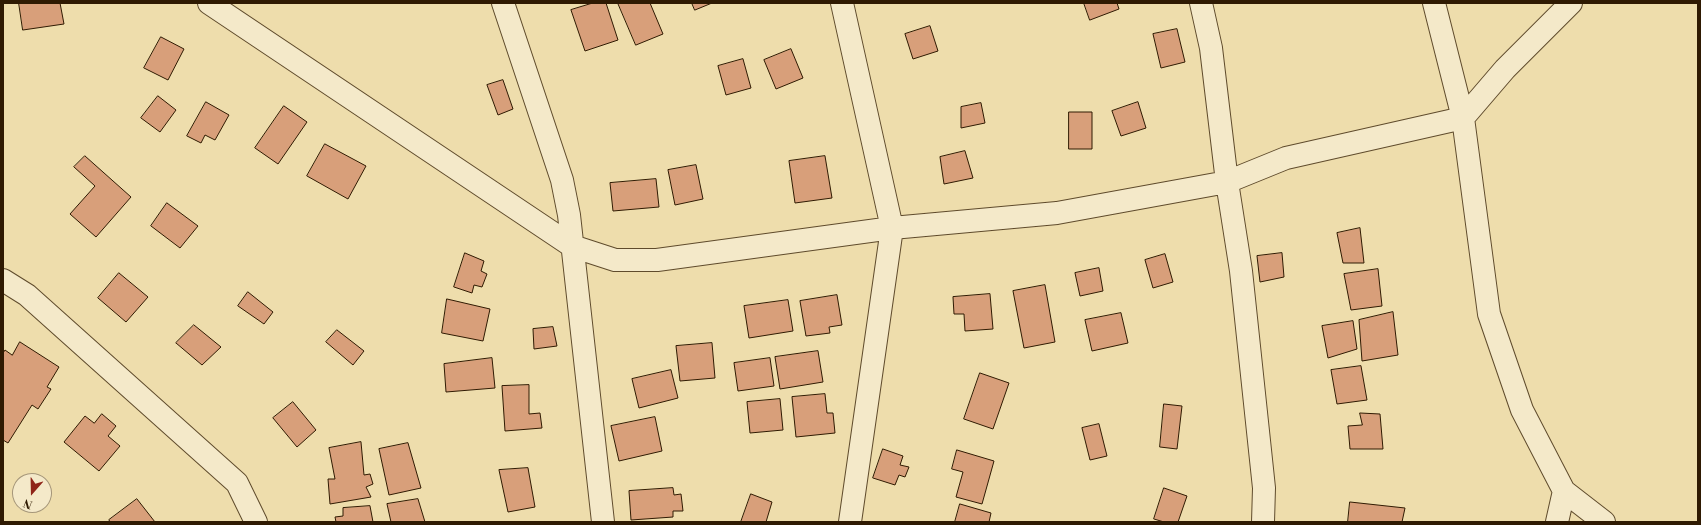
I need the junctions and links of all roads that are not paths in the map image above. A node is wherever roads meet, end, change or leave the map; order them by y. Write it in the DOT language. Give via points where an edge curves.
graph roads {
  1 [pos="209,3"];
  2 [pos="503,3"];
  3 [pos="842,3"];
  4 [pos="1201,3"];
  5 [pos="1452,3"];
  6 [pos="1571,3"];
  7 [pos="1437,13"];
  8 [pos="1463,118"];
  9 [pos="1227,182"];
  10 [pos="892,228"];
  11 [pos="572,246"];
  12 [pos="3,280"];
  13 [pos="1564,492"];
  14 [pos="256,522"];
  15 [pos="602,522"];
  16 [pos="850,522"];
  17 [pos="1263,522"];
  18 [pos="1557,522"];
  19 [pos="1604,522"];
  1 -- 11 [label="street"];
  2 -- 11 [label="street" via="562,180"];
  3 -- 10 [label="street"];
  4 -- 9 [label="street" via="1211,48"];
  5 -- 7 [label="street"];
  6 -- 8 [label="street" via="1505,69"];
  7 -- 8 [label="street"];
  8 -- 9 [label="street" via="1286,158"];
  8 -- 13 [label="street" via="1489,314 1522,410"];
  9 -- 10 [label="street" via="1057,213"];
  9 -- 17 [label="street" via="1241,271 1264,488"];
  10 -- 11 [label="street" via="657,260 615,260"];
  10 -- 16 [label="street"];
  11 -- 15 [label="street"];
  12 -- 14 [label="street" via="27,295 237,482"];
  13 -- 18 [label="street"];
  13 -- 19 [label="street"];
}
